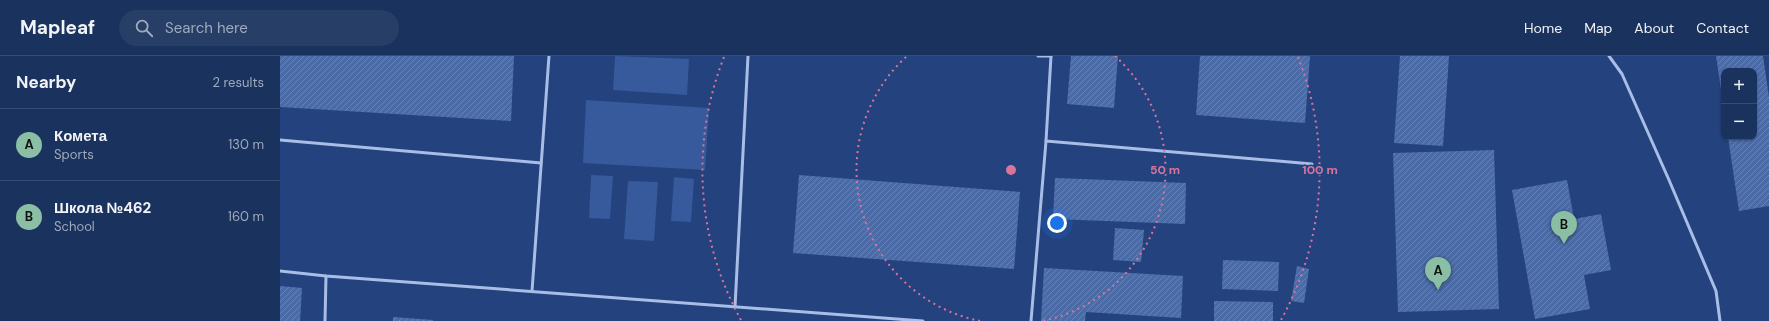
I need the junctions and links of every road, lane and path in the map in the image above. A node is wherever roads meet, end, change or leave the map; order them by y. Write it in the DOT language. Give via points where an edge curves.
graph roads {
  1 [pos="549,56"];
  2 [pos="748,56"];
  3 [pos="1038,56"];
  4 [pos="1051,56"];
  5 [pos="1609,56"];
  6 [pos="280,140"];
  7 [pos="1046,141"];
  8 [pos="541,163"];
  9 [pos="1312,164"];
  10 [pos="280,271"];
  11 [pos="326,276"];
  12 [pos="532,291"];
  13 [pos="735,307"];
  14 [pos="325,321"];
  15 [pos="923,321"];
  16 [pos="1031,321"];
  17 [pos="1720,321"];
  1 -- 8 [label="lane"];
  2 -- 13 [label="lane"];
  3 -- 4 [label="lane"];
  4 -- 7 [label="lane"];
  5 -- 17 [label="lane" via="1622,74 1716,291"];
  6 -- 8 [label="lane"];
  7 -- 9 [label="lane"];
  7 -- 16 [label="lane"];
  8 -- 12 [label="lane"];
  10 -- 11 [label="lane"];
  11 -- 12 [label="lane"];
  11 -- 14 [label="lane"];
  12 -- 13 [label="lane"];
  13 -- 15 [label="lane"];
}
